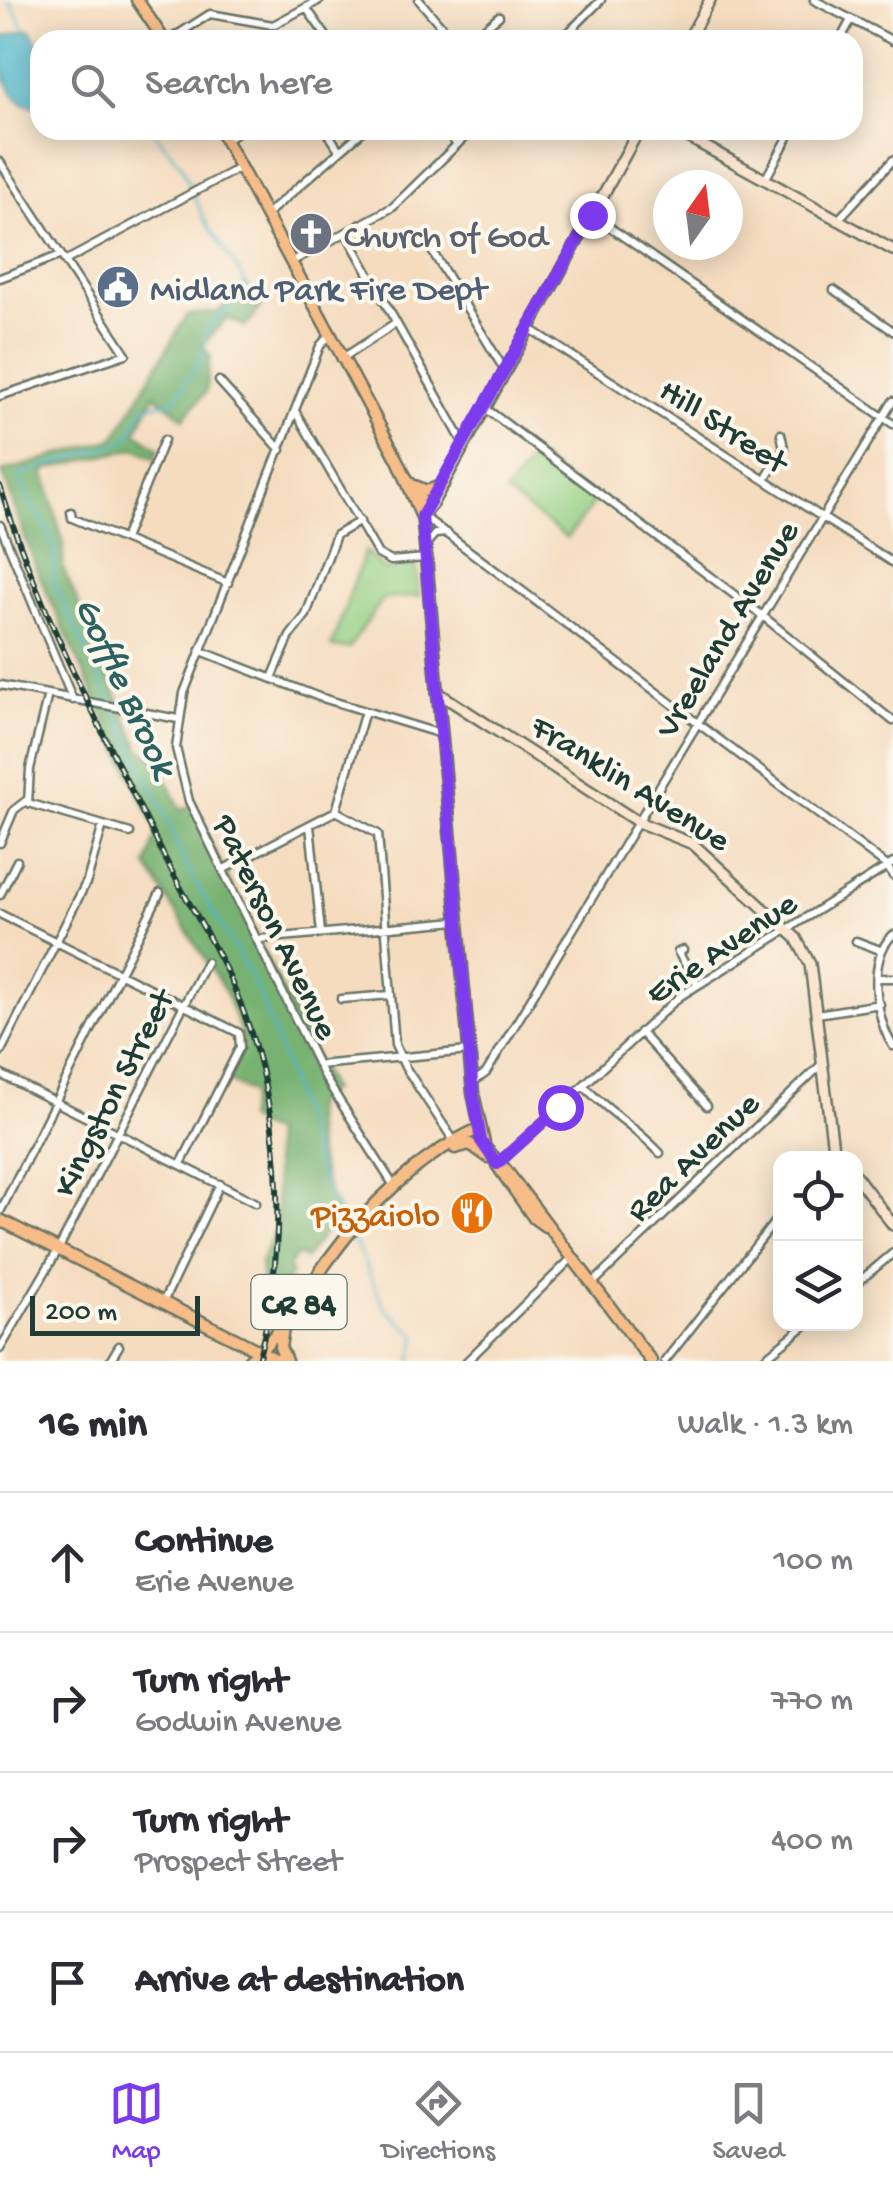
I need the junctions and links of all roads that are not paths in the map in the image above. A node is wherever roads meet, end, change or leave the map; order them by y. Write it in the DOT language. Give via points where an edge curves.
graph roads {
  1 [pos="136,0"];
  2 [pos="320,0"];
  3 [pos="420,0"];
  4 [pos="601,0"];
  5 [pos="710,0"];
  6 [pos="814,0"];
  7 [pos="307,9"];
  8 [pos="499,16"];
  9 [pos="851,20"];
  10 [pos="159,30"];
  11 [pos="184,30"];
  12 [pos="322,30"];
  13 [pos="445,30"];
  14 [pos="482,30"];
  15 [pos="572,30"];
  16 [pos="694,30"];
  17 [pos="846,30"];
  18 [pos="893,41"];
  19 [pos="226,140"];
  20 [pos="332,140"];
  21 [pos="352,140"];
  22 [pos="453,140"];
  23 [pos="462,140"];
  24 [pos="633,140"];
  25 [pos="692,140"];
  26 [pos="787,140"];
  27 [pos="457,145"];
  28 [pos="339,151"];
  29 [pos="893,160"];
  30 [pos="0,162"];
  31 [pos="240,168"];
  32 [pos="764,182"];
  33 [pos="266,215"];
  34 [pos="592,215"];
  35 [pos="836,222"];
  36 [pos="346,233"];
  37 [pos="426,241"];
  38 [pos="893,250"];
  39 [pos="63,258"];
  40 [pos="290,262"];
  41 [pos="0,278"];
  42 [pos="834,290"];
  43 [pos="395,324"];
  44 [pos="530,328"];
  45 [pos="893,330"];
  46 [pos="328,337"];
  47 [pos="340,360"];
  48 [pos="505,371"];
  49 [pos="218,382"];
  50 [pos="0,396"];
  51 [pos="893,401"];
  52 [pos="485,408"];
  53 [pos="295,411"];
  54 [pos="883,416"];
  55 [pos="893,424"];
  56 [pos="782,434"];
  57 [pos="164,440"];
  58 [pos="465,446"];
  59 [pos="281,450"];
  60 [pos="410,480"];
  61 [pos="765,480"];
  62 [pos="443,485"];
  63 [pos="71,512"];
  64 [pos="422,516"];
  65 [pos="823,516"];
  66 [pos="360,521"];
  67 [pos="0,525"];
  68 [pos="448,533"];
  69 [pos="124,539"];
  70 [pos="424,552"];
  71 [pos="893,563"];
  72 [pos="228,582"];
  73 [pos="764,616"];
  74 [pos="201,650"];
  75 [pos="272,678"];
  76 [pos="0,685"];
  77 [pos="437,692"];
  78 [pos="48,694"];
  79 [pos="73,700"];
  80 [pos="365,711"];
  81 [pos="178,719"];
  82 [pos="696,721"];
  83 [pos="893,721"];
  84 [pos="440,734"];
  85 [pos="27,800"];
  86 [pos="336,811"];
  87 [pos="638,822"];
  88 [pos="310,824"];
  89 [pos="103,826"];
  90 [pos="130,833"];
  91 [pos="0,843"];
  92 [pos="17,861"];
  93 [pos="890,864"];
  94 [pos="224,869"];
  95 [pos="893,876"];
  96 [pos="160,893"];
  97 [pos="0,895"];
  98 [pos="0,914"];
  99 [pos="458,920"];
  100 [pos="388,927"];
  101 [pos="787,929"];
  102 [pos="321,933"];
  103 [pos="893,936"];
  104 [pos="260,939"];
  105 [pos="57,941"];
  106 [pos="856,941"];
  107 [pos="683,950"];
  108 [pos="880,950"];
  109 [pos="206,962"];
  110 [pos="120,972"];
  111 [pos="878,978"];
  112 [pos="893,978"];
  113 [pos="697,984"];
  114 [pos="391,994"];
  115 [pos="341,999"];
  116 [pos="184,1003"];
  117 [pos="881,1004"];
  118 [pos="817,1014"];
  119 [pos="640,1032"];
  120 [pos="893,1046"];
  121 [pos="470,1051"];
  122 [pos="0,1053"];
  123 [pos="400,1058"];
  124 [pos="824,1062"];
  125 [pos="318,1066"];
  126 [pos="0,1074"];
  127 [pos="584,1086"];
  128 [pos="473,1088"];
  129 [pos="55,1102"];
  130 [pos="708,1106"];
  131 [pos="478,1129"];
  132 [pos="118,1133"];
  133 [pos="459,1139"];
  134 [pos="833,1149"];
  135 [pos="441,1152"];
  136 [pos="660,1153"];
  137 [pos="494,1162"];
  138 [pos="181,1164"];
  139 [pos="219,1185"];
  140 [pos="863,1185"];
  141 [pos="394,1186"];
  142 [pos="256,1203"];
  143 [pos="0,1212"];
  144 [pos="0,1220"];
  145 [pos="773,1224"];
  146 [pos="893,1225"];
  147 [pos="58,1250"];
  148 [pos="893,1253"];
  149 [pos="571,1259"];
  150 [pos="863,1278"];
  151 [pos="592,1285"];
  152 [pos="164,1300"];
  153 [pos="284,1325"];
  154 [pos="798,1331"];
  155 [pos="118,1346"];
  156 [pos="0,1349"];
  157 [pos="261,1352"];
  158 [pos="110,1361"];
  159 [pos="248,1361"];
  160 [pos="282,1361"];
  161 [pos="468,1361"];
  162 [pos="651,1361"];
  163 [pos="665,1361"];
  164 [pos="761,1361"];
  1 -- 10 [label="main road"];
  2 -- 7 [label="street"];
  3 -- 13 [label="street"];
  4 -- 15 [label="street"];
  5 -- 16 [label="street"];
  6 -- 9 [label="street"];
  7 -- 11 [label="street" via="273,25 210,14"];
  7 -- 12 [label="street"];
  8 -- 14 [label="street"];
  9 -- 17 [label="street"];
  9 -- 18 [label="street"];
  19 -- 31 [label="main road"];
  20 -- 28 [label="street"];
  21 -- 28 [label="street"];
  22 -- 27 [label="street"];
  23 -- 27 [label="street"];
  24 -- 34 [label="street"];
  25 -- 32 [label="street"];
  26 -- 32 [label="street"];
  27 -- 36 [label="street" via="394,207"];
  28 -- 33 [label="street"];
  29 -- 35 [label="street"];
  30 -- 39 [label="street"];
  31 -- 33 [label="main road"];
  31 -- 39 [label="street"];
  32 -- 35 [label="street"];
  33 -- 40 [label="main road"];
  34 -- 44 [label="street"];
  34 -- 54 [label="street"];
  35 -- 38 [label="street"];
  36 -- 40 [label="street"];
  36 -- 43 [label="street"];
  37 -- 48 [label="street"];
  39 -- 41 [label="street"];
  39 -- 50 [label="street" via="126,354"];
  40 -- 46 [label="main road"];
  42 -- 45 [label="street"];
  43 -- 47 [label="street"];
  43 -- 58 [label="street"];
  44 -- 48 [label="street"];
  44 -- 61 [label="street, Hill Street"];
  46 -- 47 [label="main road"];
  46 -- 53 [label="street, Paterson Avenue"];
  47 -- 60 [label="main road"];
  48 -- 52 [label="street"];
  49 -- 59 [label="street"];
  51 -- 54 [label="street, Vreeland Avenue"];
  52 -- 58 [label="street"];
  52 -- 73 [label="street"];
  53 -- 59 [label="street, Paterson Avenue"];
  53 -- 66 [label="street"];
  54 -- 55 [label="street"];
  54 -- 65 [label="street, Vreeland Avenue"];
  56 -- 61 [label="street" via="784,448"];
  57 -- 69 [label="street"];
  58 -- 62 [label="street"];
  59 -- 72 [label="street, Paterson Avenue"];
  60 -- 62 [label="main road" via="427,492"];
  60 -- 64 [label="main road"];
  61 -- 65 [label="street, Hill Street"];
  62 -- 64 [label="street"];
  63 -- 69 [label="street"];
  64 -- 68 [label="street"];
  64 -- 70 [label="main road"];
  65 -- 71 [label="street, Hill Street"];
  65 -- 73 [label="street, Vreeland Avenue"];
  66 -- 70 [label="street" via="382,557"];
  66 -- 75 [label="street" via="336,535 306,616"];
  67 -- 79 [label="street"];
  68 -- 70 [label="street" via="435,534"];
  68 -- 82 [label="street"];
  69 -- 72 [label="street"];
  70 -- 77 [label="main road"];
  72 -- 74 [label="street, Paterson Avenue"];
  73 -- 82 [label="street, Vreeland Avenue"];
  73 -- 83 [label="street"];
  74 -- 75 [label="street"];
  74 -- 81 [label="street, Paterson Avenue"];
  75 -- 80 [label="street"];
  76 -- 78 [label="street"];
  77 -- 84 [label="main road"];
  77 -- 87 [label="street, Franklin Avenue"];
  78 -- 79 [label="street"];
  78 -- 85 [label="street"];
  79 -- 81 [label="street"];
  80 -- 84 [label="street"];
  80 -- 86 [label="street"];
  81 -- 94 [label="street, Paterson Avenue" via="184,787"];
  82 -- 87 [label="street, Vreeland Avenue"];
  82 -- 93 [label="street"];
  84 -- 99 [label="main road"];
  85 -- 89 [label="street"];
  85 -- 91 [label="street" via="14,810"];
  86 -- 88 [label="street"];
  86 -- 100 [label="street" via="378,834"];
  87 -- 101 [label="street, Franklin Avenue" via="692,844"];
  87 -- 128 [label="street, Vreeland Avenue"];
  88 -- 94 [label="street"];
  88 -- 102 [label="street"];
  89 -- 90 [label="street"];
  89 -- 105 [label="street" via="88,881"];
  92 -- 97 [label="street"];
  93 -- 95 [label="street"];
  93 -- 101 [label="street, Erie Avenue"];
  94 -- 104 [label="street, Paterson Avenue"];
  96 -- 110 [label="street"];
  98 -- 105 [label="street"];
  99 -- 100 [label="street"];
  99 -- 121 [label="main road"];
  100 -- 102 [label="street"];
  100 -- 114 [label="street"];
  101 -- 113 [label="street, Erie Avenue"];
  101 -- 118 [label="street, Franklin Avenue" via="807,955"];
  102 -- 104 [label="street"];
  103 -- 108 [label="street"];
  104 -- 125 [label="street, Paterson Avenue"];
  105 -- 110 [label="street"];
  105 -- 122 [label="street"];
  106 -- 108 [label="street"];
  107 -- 113 [label="street" via="678,952"];
  108 -- 111 [label="street"];
  109 -- 116 [label="street, Kingston Street"];
  110 -- 116 [label="street"];
  110 -- 129 [label="street"];
  111 -- 112 [label="street"];
  111 -- 117 [label="street"];
  113 -- 119 [label="street, Erie Avenue"];
  114 -- 115 [label="street"];
  114 -- 123 [label="street"];
  116 -- 132 [label="street, Kingston Street"];
  116 -- 138 [label="street" via="239,1033 240,1046"];
  117 -- 118 [label="street"];
  117 -- 120 [label="street"];
  118 -- 124 [label="street, Franklin Avenue"];
  119 -- 127 [label="street, Erie Avenue"];
  119 -- 130 [label="street"];
  121 -- 123 [label="street"];
  121 -- 128 [label="main road"];
  123 -- 125 [label="street"];
  123 -- 133 [label="street"];
  124 -- 134 [label="street, Franklin Avenue"];
  124 -- 151 [label="street, Rea Avenue"];
  125 -- 141 [label="street, Paterson Avenue"];
  126 -- 129 [label="street"];
  127 -- 136 [label="street"];
  127 -- 137 [label="street, Erie Avenue"];
  128 -- 131 [label="main road"];
  128 -- 133 [label="main road"];
  129 -- 132 [label="street"];
  129 -- 143 [label="street"];
  131 -- 133 [label="main road, CR 84"];
  131 -- 137 [label="main road"];
  132 -- 138 [label="street"];
  132 -- 147 [label="street, Kingston Street"];
  133 -- 135 [label="main road, CR 84"];
  135 -- 137 [label="main road" via="467,1144"];
  135 -- 141 [label="main road, CR 84"];
  137 -- 149 [label="main road"];
  138 -- 139 [label="street"];
  139 -- 142 [label="street"];
  139 -- 152 [label="street"];
  140 -- 146 [label="street"];
  141 -- 153 [label="main road, CR 84" via="345,1238"];
  144 -- 147 [label="main road"];
  145 -- 163 [label="street"];
  147 -- 152 [label="main road"];
  147 -- 156 [label="street, Kingston Street"];
  148 -- 150 [label="street"];
  149 -- 151 [label="main road"];
  149 -- 161 [label="street"];
  151 -- 162 [label="main road"];
  152 -- 157 [label="main road"];
  153 -- 157 [label="main road, CR 84"];
  153 -- 160 [label="main road"];
  154 -- 164 [label="street"];
  155 -- 158 [label="street"];
  157 -- 159 [label="main road, CR 84"];
  157 -- 160 [label="main road"];
}
